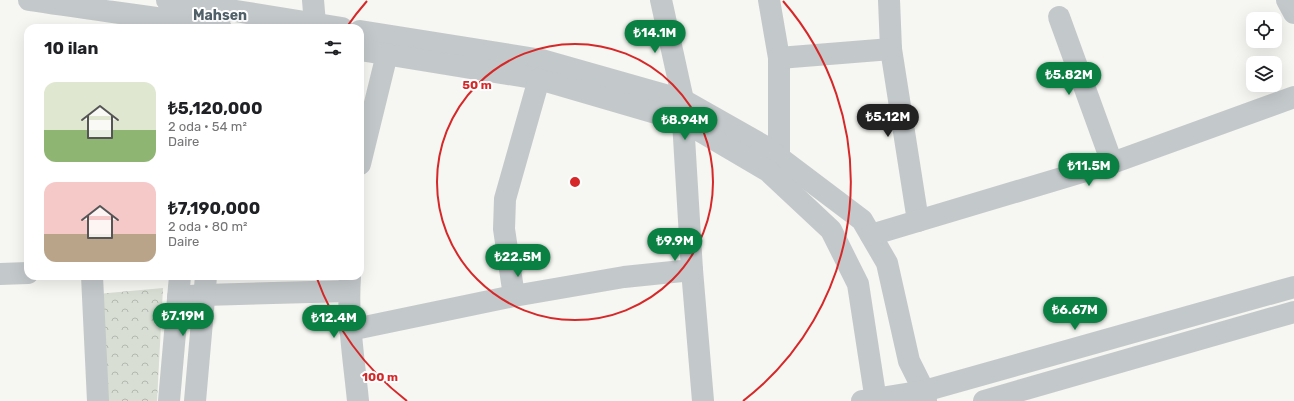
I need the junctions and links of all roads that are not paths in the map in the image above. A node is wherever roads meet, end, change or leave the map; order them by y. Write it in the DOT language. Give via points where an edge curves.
graph roads {
  1 [pos="29,0"];
  2 [pos="167,0"];
  3 [pos="313,0"];
  4 [pos="661,0"];
  5 [pos="769,0"];
  6 [pos="889,0"];
  7 [pos="1287,0"];
  8 [pos="1294,13"];
  9 [pos="1059,17"];
  10 [pos="214,18"];
  11 [pos="315,24"];
  12 [pos="364,32"];
  13 [pos="891,49"];
  14 [pos="364,51"];
  15 [pos="387,54"];
  16 [pos="779,58"];
  17 [pos="539,79"];
  18 [pos="1294,97"];
  19 [pos="683,110"];
  20 [pos="364,148"];
  21 [pos="779,157"];
  22 [pos="1112,162"];
  23 [pos="918,221"];
  24 [pos="871,235"];
  25 [pos="692,270"];
  26 [pos="24,273"];
  27 [pos="0,274"];
  28 [pos="92,280"];
  29 [pos="350,283"];
  30 [pos="205,285"];
  31 [pos="179,286"];
  32 [pos="1294,287"];
  33 [pos="514,296"];
  34 [pos="1294,312"];
  35 [pos="350,330"];
  36 [pos="925,396"];
  37 [pos="872,400"];
  38 [pos="98,401"];
  39 [pos="169,401"];
  40 [pos="195,401"];
  41 [pos="358,401"];
  42 [pos="703,401"];
  43 [pos="984,401"];
  1 -- 10 [label="street"];
  2 -- 10 [label="street"];
  3 -- 11 [label="street"];
  4 -- 19 [label="street"];
  5 -- 16 [label="street"];
  6 -- 13 [label="street"];
  7 -- 8 [label="street"];
  9 -- 22 [label="street"];
  10 -- 11 [label="street"];
  12 -- 19 [label="street" via="542,60"];
  13 -- 16 [label="street"];
  13 -- 23 [label="street"];
  14 -- 15 [label="street"];
  15 -- 17 [label="street"];
  15 -- 20 [label="street"];
  16 -- 21 [label="street"];
  17 -- 19 [label="street"];
  17 -- 33 [label="street" via="505,199 504,228"];
  18 -- 22 [label="street"];
  19 -- 21 [label="street" via="764,146"];
  19 -- 25 [label="street"];
  19 -- 37 [label="street" via="768,171 831,230 858,284"];
  21 -- 24 [label="street" via="862,220"];
  22 -- 23 [label="street"];
  23 -- 24 [label="street"];
  24 -- 36 [label="street" via="887,263 909,360"];
  25 -- 33 [label="street" via="624,277"];
  25 -- 42 [label="street"];
  26 -- 27 [label="street"];
  28 -- 38 [label="street"];
  29 -- 30 [label="street"];
  29 -- 35 [label="street"];
  30 -- 31 [label="street"];
  30 -- 40 [label="street"];
  31 -- 39 [label="street"];
  32 -- 36 [label="street"];
  33 -- 35 [label="street"];
  34 -- 43 [label="street"];
  35 -- 41 [label="street"];
  36 -- 37 [label="street"];
}
